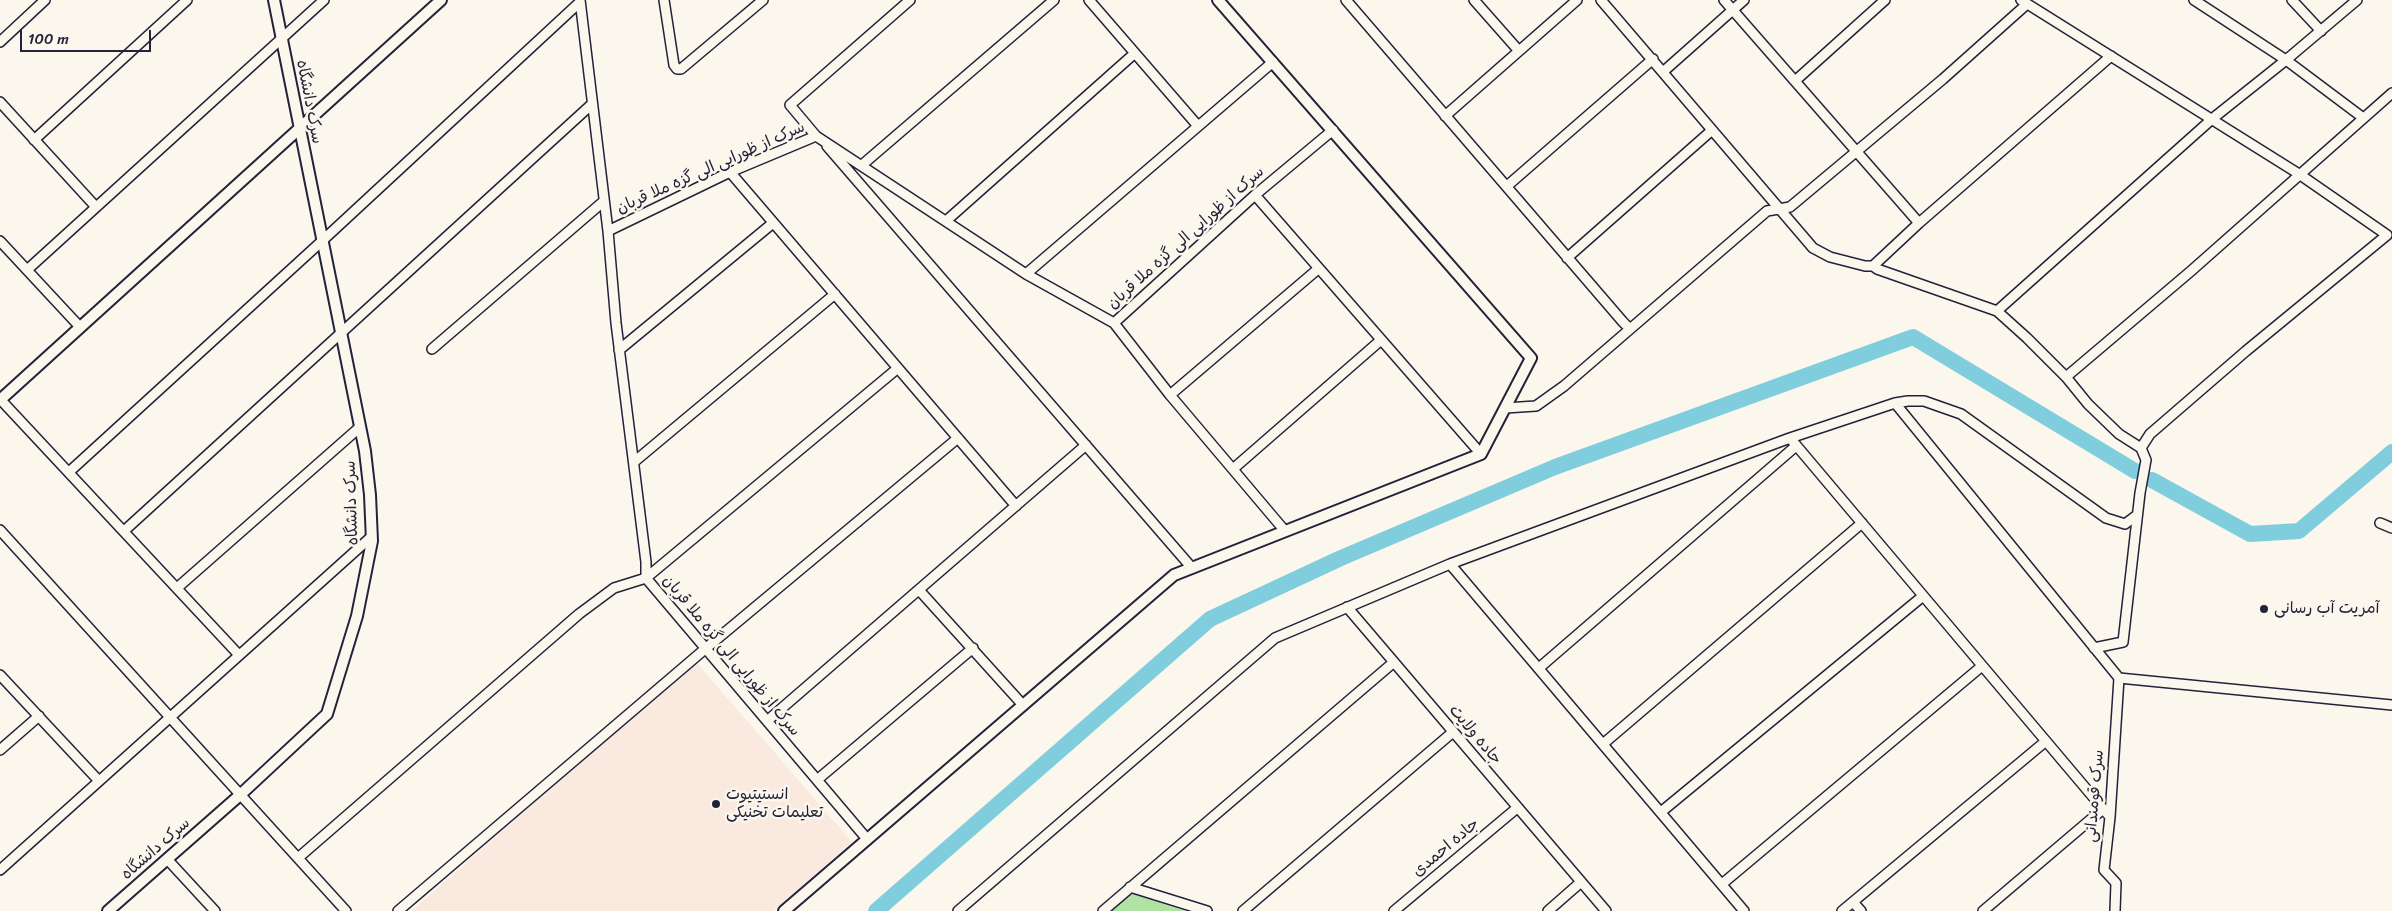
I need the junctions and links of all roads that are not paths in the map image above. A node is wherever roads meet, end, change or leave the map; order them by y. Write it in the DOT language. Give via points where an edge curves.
graph roads {
  1 [pos="45,0"];
  2 [pos="187,0"];
  3 [pos="274,0"];
  4 [pos="324,0"];
  5 [pos="441,0"];
  6 [pos="664,0"];
  7 [pos="763,0"];
  8 [pos="910,0"];
  9 [pos="1054,0"];
  10 [pos="1089,0"];
  11 [pos="1346,0"];
  12 [pos="1474,0"];
  13 [pos="1577,0"];
  14 [pos="1601,0"];
  15 [pos="1724,0"];
  16 [pos="1744,0"];
  17 [pos="1885,0"];
  18 [pos="2194,0"];
  19 [pos="2292,0"];
  20 [pos="2357,0"];
  21 [pos="580,1"];
  22 [pos="1220,1"];
  23 [pos="2024,2"];
  24 [pos="1733,10"];
  25 [pos="2321,31"];
  26 [pos="282,39"];
  27 [pos="0,42"];
  28 [pos="1519,51"];
  29 [pos="1134,53"];
  30 [pos="2111,56"];
  31 [pos="1653,59"];
  32 [pos="2286,60"];
  33 [pos="1273,62"];
  34 [pos="1664,71"];
  35 [pos="1795,81"];
  36 [pos="2392,93"];
  37 [pos="0,102"];
  38 [pos="592,104"];
  39 [pos="1445,116"];
  40 [pos="2362,117"];
  41 [pos="2212,119"];
  42 [pos="1198,126"];
  43 [pos="299,129"];
  44 [pos="1333,130"];
  45 [pos="1711,131"];
  46 [pos="819,138"];
  47 [pos="34,140"];
  48 [pos="1855,152"];
  49 [pos="862,165"];
  50 [pos="730,172"];
  51 [pos="2299,174"];
  52 [pos="1507,186"];
  53 [pos="1255,195"];
  54 [pos="604,201"];
  55 [pos="96,207"];
  56 [pos="1779,208"];
  57 [pos="946,221"];
  58 [pos="773,223"];
  59 [pos="1918,223"];
  60 [pos="608,231"];
  61 [pos="0,241"];
  62 [pos="322,241"];
  63 [pos="1567,258"];
  64 [pos="1874,266"];
  65 [pos="27,270"];
  66 [pos="1318,270"];
  67 [pos="1026,274"];
  68 [pos="834,294"];
  69 [pos="1997,311"];
  70 [pos="1114,323"];
  71 [pos="80,327"];
  72 [pos="1629,328"];
  73 [pos="341,334"];
  74 [pos="1381,340"];
  75 [pos="432,349"];
  76 [pos="620,350"];
  77 [pos="898,368"];
  78 [pos="2066,377"];
  79 [pos="1170,395"];
  80 [pos="0,399"];
  81 [pos="1895,403"];
  82 [pos="1505,408"];
  83 [pos="360,427"];
  84 [pos="958,438"];
  85 [pos="1790,438"];
  86 [pos="1086,445"];
  87 [pos="1796,446"];
  88 [pos="2141,448"];
  89 [pos="1481,454"];
  90 [pos="634,462"];
  91 [pos="1233,469"];
  92 [pos="69,472"];
  93 [pos="1016,506"];
  94 [pos="2137,515"];
  95 [pos="1862,523"];
  96 [pos="2380,523"];
  97 [pos="2392,528"];
  98 [pos="0,530"];
  99 [pos="124,531"];
  100 [pos="1285,531"];
  101 [pos="371,537"];
  102 [pos="1450,564"];
  103 [pos="1192,568"];
  104 [pos="646,578"];
  105 [pos="177,588"];
  106 [pos="919,590"];
  107 [pos="1923,596"];
  108 [pos="1347,607"];
  109 [pos="973,648"];
  110 [pos="2094,648"];
  111 [pos="705,649"];
  112 [pos="239,655"];
  113 [pos="1394,662"];
  114 [pos="1982,666"];
  115 [pos="1539,668"];
  116 [pos="0,675"];
  117 [pos="2119,678"];
  118 [pos="1022,704"];
  119 [pos="2392,706"];
  120 [pos="39,716"];
  121 [pos="170,717"];
  122 [pos="766,721"];
  123 [pos="1454,732"];
  124 [pos="2046,741"];
  125 [pos="1603,744"];
  126 [pos="0,750"];
  127 [pos="817,780"];
  128 [pos="99,781"];
  129 [pos="240,795"];
  130 [pos="1517,808"];
  131 [pos="2102,809"];
  132 [pos="1660,812"];
  133 [pos="2110,817"];
  134 [pos="867,839"];
  135 [pos="298,858"];
  136 [pos="167,859"];
  137 [pos="0,870"];
  138 [pos="1581,882"];
  139 [pos="1722,884"];
  140 [pos="1130,888"];
  141 [pos="1853,902"];
  142 [pos="108,911"];
  143 [pos="215,911"];
  144 [pos="346,911"];
  145 [pos="398,911"];
  146 [pos="784,911"];
  147 [pos="958,911"];
  148 [pos="1103,911"];
  149 [pos="1207,911"];
  150 [pos="1243,911"];
  151 [pos="1394,911"];
  152 [pos="1548,911"];
  153 [pos="1606,911"];
  154 [pos="1744,911"];
  155 [pos="1842,911"];
  156 [pos="1862,911"];
  157 [pos="1983,911"];
  158 [pos="2115,911"];
  1 -- 27 [label="street"];
  2 -- 47 [label="street"];
  3 -- 26 [label="street, سرک دانشگاه"];
  4 -- 26 [label="street"];
  5 -- 43 [label="street"];
  6 -- 7 [label="street" via="674,65 681,69"];
  8 -- 46 [label="street" via="790,106"];
  9 -- 49 [label="street"];
  10 -- 29 [label="street"];
  11 -- 39 [label="street"];
  12 -- 28 [label="street"];
  13 -- 28 [label="street"];
  14 -- 31 [label="street"];
  15 -- 24 [label="street"];
  16 -- 24 [label="street"];
  17 -- 35 [label="street"];
  18 -- 32 [label="street"];
  19 -- 25 [label="street"];
  20 -- 25 [label="street"];
  21 -- 38 [label="street"];
  21 -- 62 [label="street"];
  22 -- 33 [label="street"];
  23 -- 30 [label="street"];
  23 -- 48 [label="street" via="1943,79"];
  24 -- 34 [label="street"];
  24 -- 35 [label="street"];
  25 -- 32 [label="street"];
  26 -- 43 [label="street, سرک دانشگاه"];
  26 -- 55 [label="street"];
  28 -- 39 [label="street"];
  29 -- 42 [label="street"];
  29 -- 57 [label="street"];
  30 -- 41 [label="street"];
  30 -- 59 [label="street"];
  31 -- 34 [label="street"];
  31 -- 52 [label="street"];
  32 -- 40 [label="street"];
  32 -- 41 [label="street"];
  33 -- 42 [label="street"];
  33 -- 44 [label="street"];
  34 -- 45 [label="street"];
  35 -- 48 [label="street"];
  36 -- 40 [label="street"];
  37 -- 47 [label="street"];
  38 -- 54 [label="street"];
  38 -- 73 [label="street"];
  39 -- 52 [label="street"];
  40 -- 51 [label="street" via="2358,124"];
  41 -- 51 [label="street"];
  41 -- 69 [label="street"];
  42 -- 67 [label="street"];
  43 -- 62 [label="street, سرک دانشگاه"];
  43 -- 71 [label="street"];
  44 -- 53 [label="street, سرک از ظورایی الی گزه ملا قربان"];
  44 -- 82 [label="street" via="1531,358"];
  45 -- 56 [label="street"];
  45 -- 63 [label="street"];
  46 -- 49 [label="street, سرک از ظورایی الی گزه ملا قربان"];
  46 -- 50 [label="street, سرک از ظورایی الی گزه ملا قربان"];
  46 -- 86 [label="street"];
  47 -- 55 [label="street"];
  48 -- 56 [label="street" via="1790,207"];
  48 -- 59 [label="street"];
  49 -- 57 [label="street, سرک از ظورایی الی گزه ملا قربان"];
  50 -- 58 [label="street"];
  50 -- 60 [label="street, سرک از ظورایی الی گزه ملا قربان"];
  51 -- 78 [label="street"];
  51 -- 88 [label="street" via="2387,235 2150,434"];
  52 -- 63 [label="street"];
  53 -- 66 [label="street"];
  53 -- 70 [label="street, سرک از ظورایی الی گزه ملا قربان"];
  54 -- 60 [label="street"];
  54 -- 75 [label="street"];
  55 -- 65 [label="street"];
  56 -- 64 [label="street" via="1814,248 1830,256"];
  56 -- 72 [label="street" via="1767,211"];
  57 -- 67 [label="street, سرک از ظورایی الی گزه ملا قربان"];
  58 -- 68 [label="street"];
  58 -- 76 [label="street"];
  59 -- 64 [label="street"];
  60 -- 76 [label="street, سرک از ظورایی الی گزه ملا قربان"];
  61 -- 65 [label="street"];
  62 -- 73 [label="street, سرک دانشگاه"];
  62 -- 92 [label="street"];
  63 -- 72 [label="street"];
  64 -- 69 [label="street"];
  65 -- 71 [label="street"];
  66 -- 74 [label="street"];
  66 -- 79 [label="street"];
  67 -- 70 [label="street, سرک از ظورایی الی گزه ملا قربان"];
  68 -- 77 [label="street"];
  68 -- 90 [label="street"];
  69 -- 78 [label="street"];
  70 -- 79 [label="street"];
  71 -- 80 [label="street"];
  72 -- 82 [label="street" via="1564,386 1536,406"];
  73 -- 83 [label="street, سرک دانشگاه"];
  73 -- 99 [label="street"];
  74 -- 89 [label="street"];
  74 -- 91 [label="street"];
  76 -- 90 [label="street, سرک از ظورایی الی گزه ملا قربان"];
  77 -- 84 [label="street"];
  77 -- 104 [label="street"];
  78 -- 88 [label="street" via="2119,434"];
  79 -- 91 [label="street"];
  80 -- 92 [label="street"];
  81 -- 85 [label="street"];
  81 -- 94 [label="street" via="1924,401 1961,414 2106,518 2125,524"];
  81 -- 110 [label="street"];
  82 -- 89 [label="street"];
  83 -- 101 [label="street, سرک دانشگاه" via="370,495"];
  83 -- 105 [label="street"];
  84 -- 93 [label="street"];
  84 -- 111 [label="street"];
  85 -- 87 [label="street"];
  85 -- 102 [label="street"];
  86 -- 93 [label="street"];
  86 -- 103 [label="street"];
  87 -- 95 [label="street"];
  87 -- 115 [label="street"];
  88 -- 94 [label="street" via="2146,460"];
  89 -- 100 [label="street"];
  90 -- 104 [label="street, سرک از ظورایی الی گزه ملا قربان"];
  91 -- 100 [label="street"];
  92 -- 99 [label="street"];
  93 -- 106 [label="street"];
  94 -- 110 [label="street" via="2123,642"];
  95 -- 107 [label="street"];
  95 -- 125 [label="street"];
  96 -- 97 [label="street"];
  98 -- 121 [label="street"];
  99 -- 105 [label="street"];
  100 -- 103 [label="street"];
  101 -- 112 [label="street"];
  101 -- 129 [label="street, سرک دانشگاه" via="357,616 327,714"];
  102 -- 108 [label="street"];
  102 -- 115 [label="street"];
  103 -- 118 [label="street" via="1174,575"];
  104 -- 111 [label="street, سرک از ظورایی الی گزه ملا قربان"];
  104 -- 135 [label="street" via="614,588 579,614"];
  105 -- 112 [label="street"];
  106 -- 109 [label="street"];
  106 -- 122 [label="street"];
  107 -- 114 [label="street"];
  107 -- 132 [label="street"];
  108 -- 113 [label="street, جاده ولایت"];
  108 -- 147 [label="street" via="1275,638"];
  109 -- 118 [label="street"];
  109 -- 127 [label="street"];
  110 -- 117 [label="street"];
  111 -- 122 [label="street, سرک از ظورایی الی گزه ملا قربان"];
  111 -- 145 [label="street"];
  112 -- 121 [label="street"];
  113 -- 123 [label="street, جاده ولایت"];
  113 -- 140 [label="street"];
  114 -- 124 [label="street"];
  114 -- 139 [label="street"];
  115 -- 125 [label="street"];
  116 -- 120 [label="street"];
  117 -- 119 [label="street"];
  117 -- 133 [label="street, سرک قومندانی"];
  118 -- 134 [label="street"];
  120 -- 126 [label="street"];
  120 -- 128 [label="street"];
  121 -- 128 [label="street"];
  121 -- 129 [label="street"];
  122 -- 127 [label="street, سرک از ظورایی الی گزه ملا قربان"];
  123 -- 130 [label="street, جاده ولایت"];
  123 -- 150 [label="street"];
  124 -- 131 [label="street"];
  124 -- 141 [label="street"];
  125 -- 132 [label="street"];
  127 -- 134 [label="street, سرک از ظورایی الی گزه ملا قربان"];
  128 -- 137 [label="street"];
  129 -- 135 [label="street"];
  129 -- 136 [label="street, سرک دانشگاه"];
  130 -- 138 [label="street, جاده ولایت"];
  130 -- 151 [label="street, جاده احمدی"];
  131 -- 133 [label="street"];
  131 -- 157 [label="street"];
  132 -- 139 [label="street"];
  133 -- 158 [label="street, سرک قومندانی" via="2104,870 2116,883"];
  134 -- 146 [label="street"];
  135 -- 144 [label="street"];
  136 -- 142 [label="street, سرک دانشگاه"];
  136 -- 143 [label="street"];
  138 -- 152 [label="street"];
  138 -- 153 [label="street, جاده ولایت"];
  139 -- 154 [label="street"];
  140 -- 148 [label="street"];
  140 -- 149 [label="street"];
  141 -- 155 [label="street"];
  141 -- 156 [label="street"];
}
